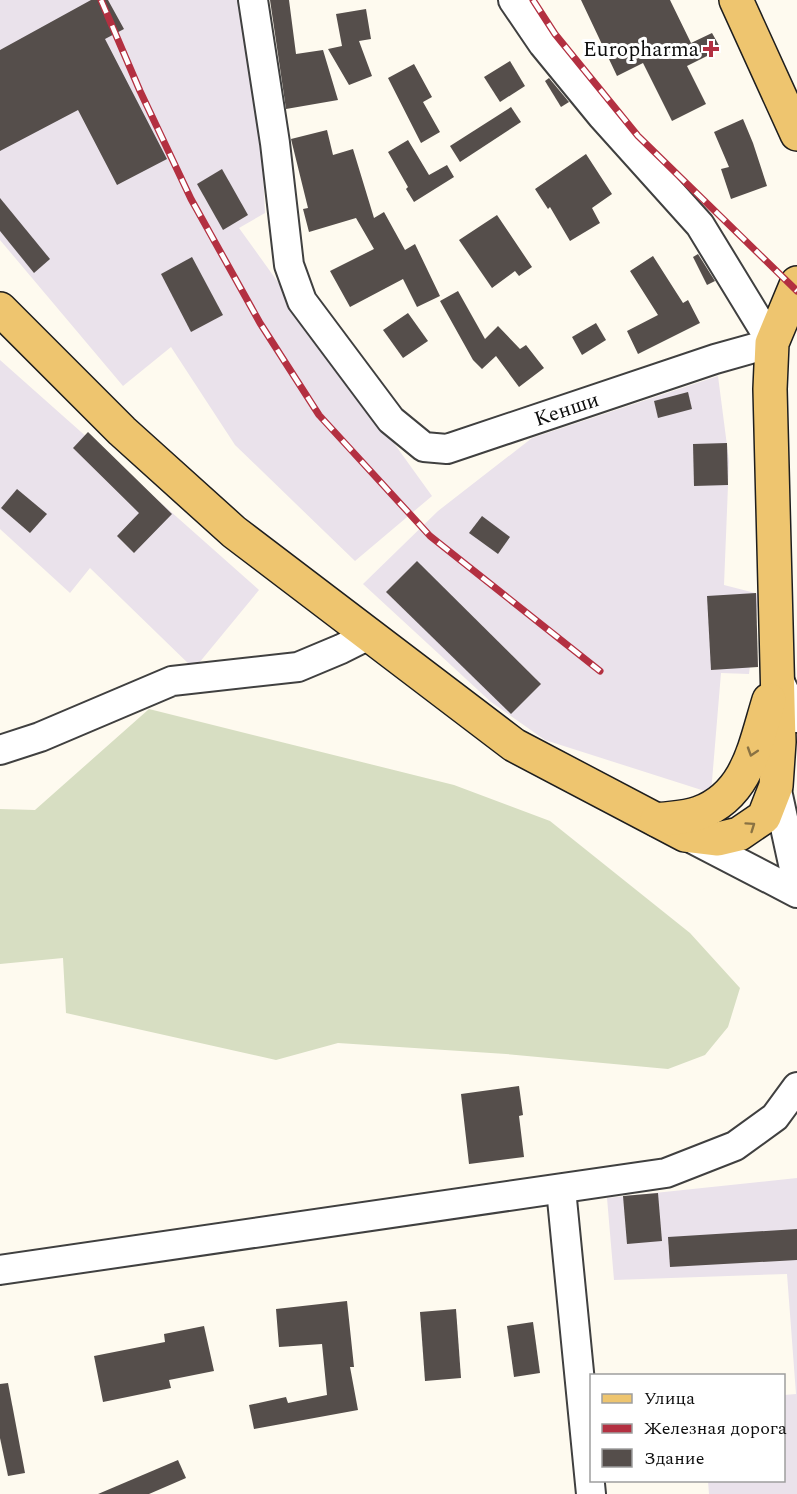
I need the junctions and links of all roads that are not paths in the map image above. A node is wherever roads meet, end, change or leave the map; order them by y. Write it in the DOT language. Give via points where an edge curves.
graph roads {
  1 [pos="253,0"];
  2 [pos="513,0"];
  3 [pos="736,0"];
  4 [pos="797,134"];
  5 [pos="797,284"];
  6 [pos="0,309"];
  7 [pos="772,343"];
  8 [pos="369,635"];
  9 [pos="777,676"];
  10 [pos="797,718"];
  11 [pos="0,750"];
  12 [pos="776,786"];
  13 [pos="671,827"];
  14 [pos="797,882"];
  15 [pos="797,893"];
  16 [pos="795,1094"];
  17 [pos="561,1189"];
  18 [pos="0,1270"];
  19 [pos="591,1494"];
  1 -- 7 [label="street, Кенши" via="289,265 302,301 391,420 424,447 447,449"];
  2 -- 7 [label="street" via="602,116 700,225"];
  3 -- 4 [label="main road"];
  5 -- 7 [label="main road"];
  6 -- 8 [label="main road" via="122,431 234,532"];
  7 -- 9 [label="main road"];
  8 -- 11 [label="street" via="298,667 172,681"];
  8 -- 13 [label="main road" via="514,745"];
  9 -- 10 [label="street"];
  9 -- 12 [label="main road"];
  9 -- 13 [label="main road, one-way" via="746,771 726,798"];
  13 -- 12 [label="main road, one-way" via="718,839 739,834 764,816"];
  12 -- 14 [label="street"];
  13 -- 15 [label="street"];
  16 -- 17 [label="street" via="775,1117 735,1146 666,1173"];
  17 -- 18 [label="street"];
  17 -- 19 [label="street"];
}
